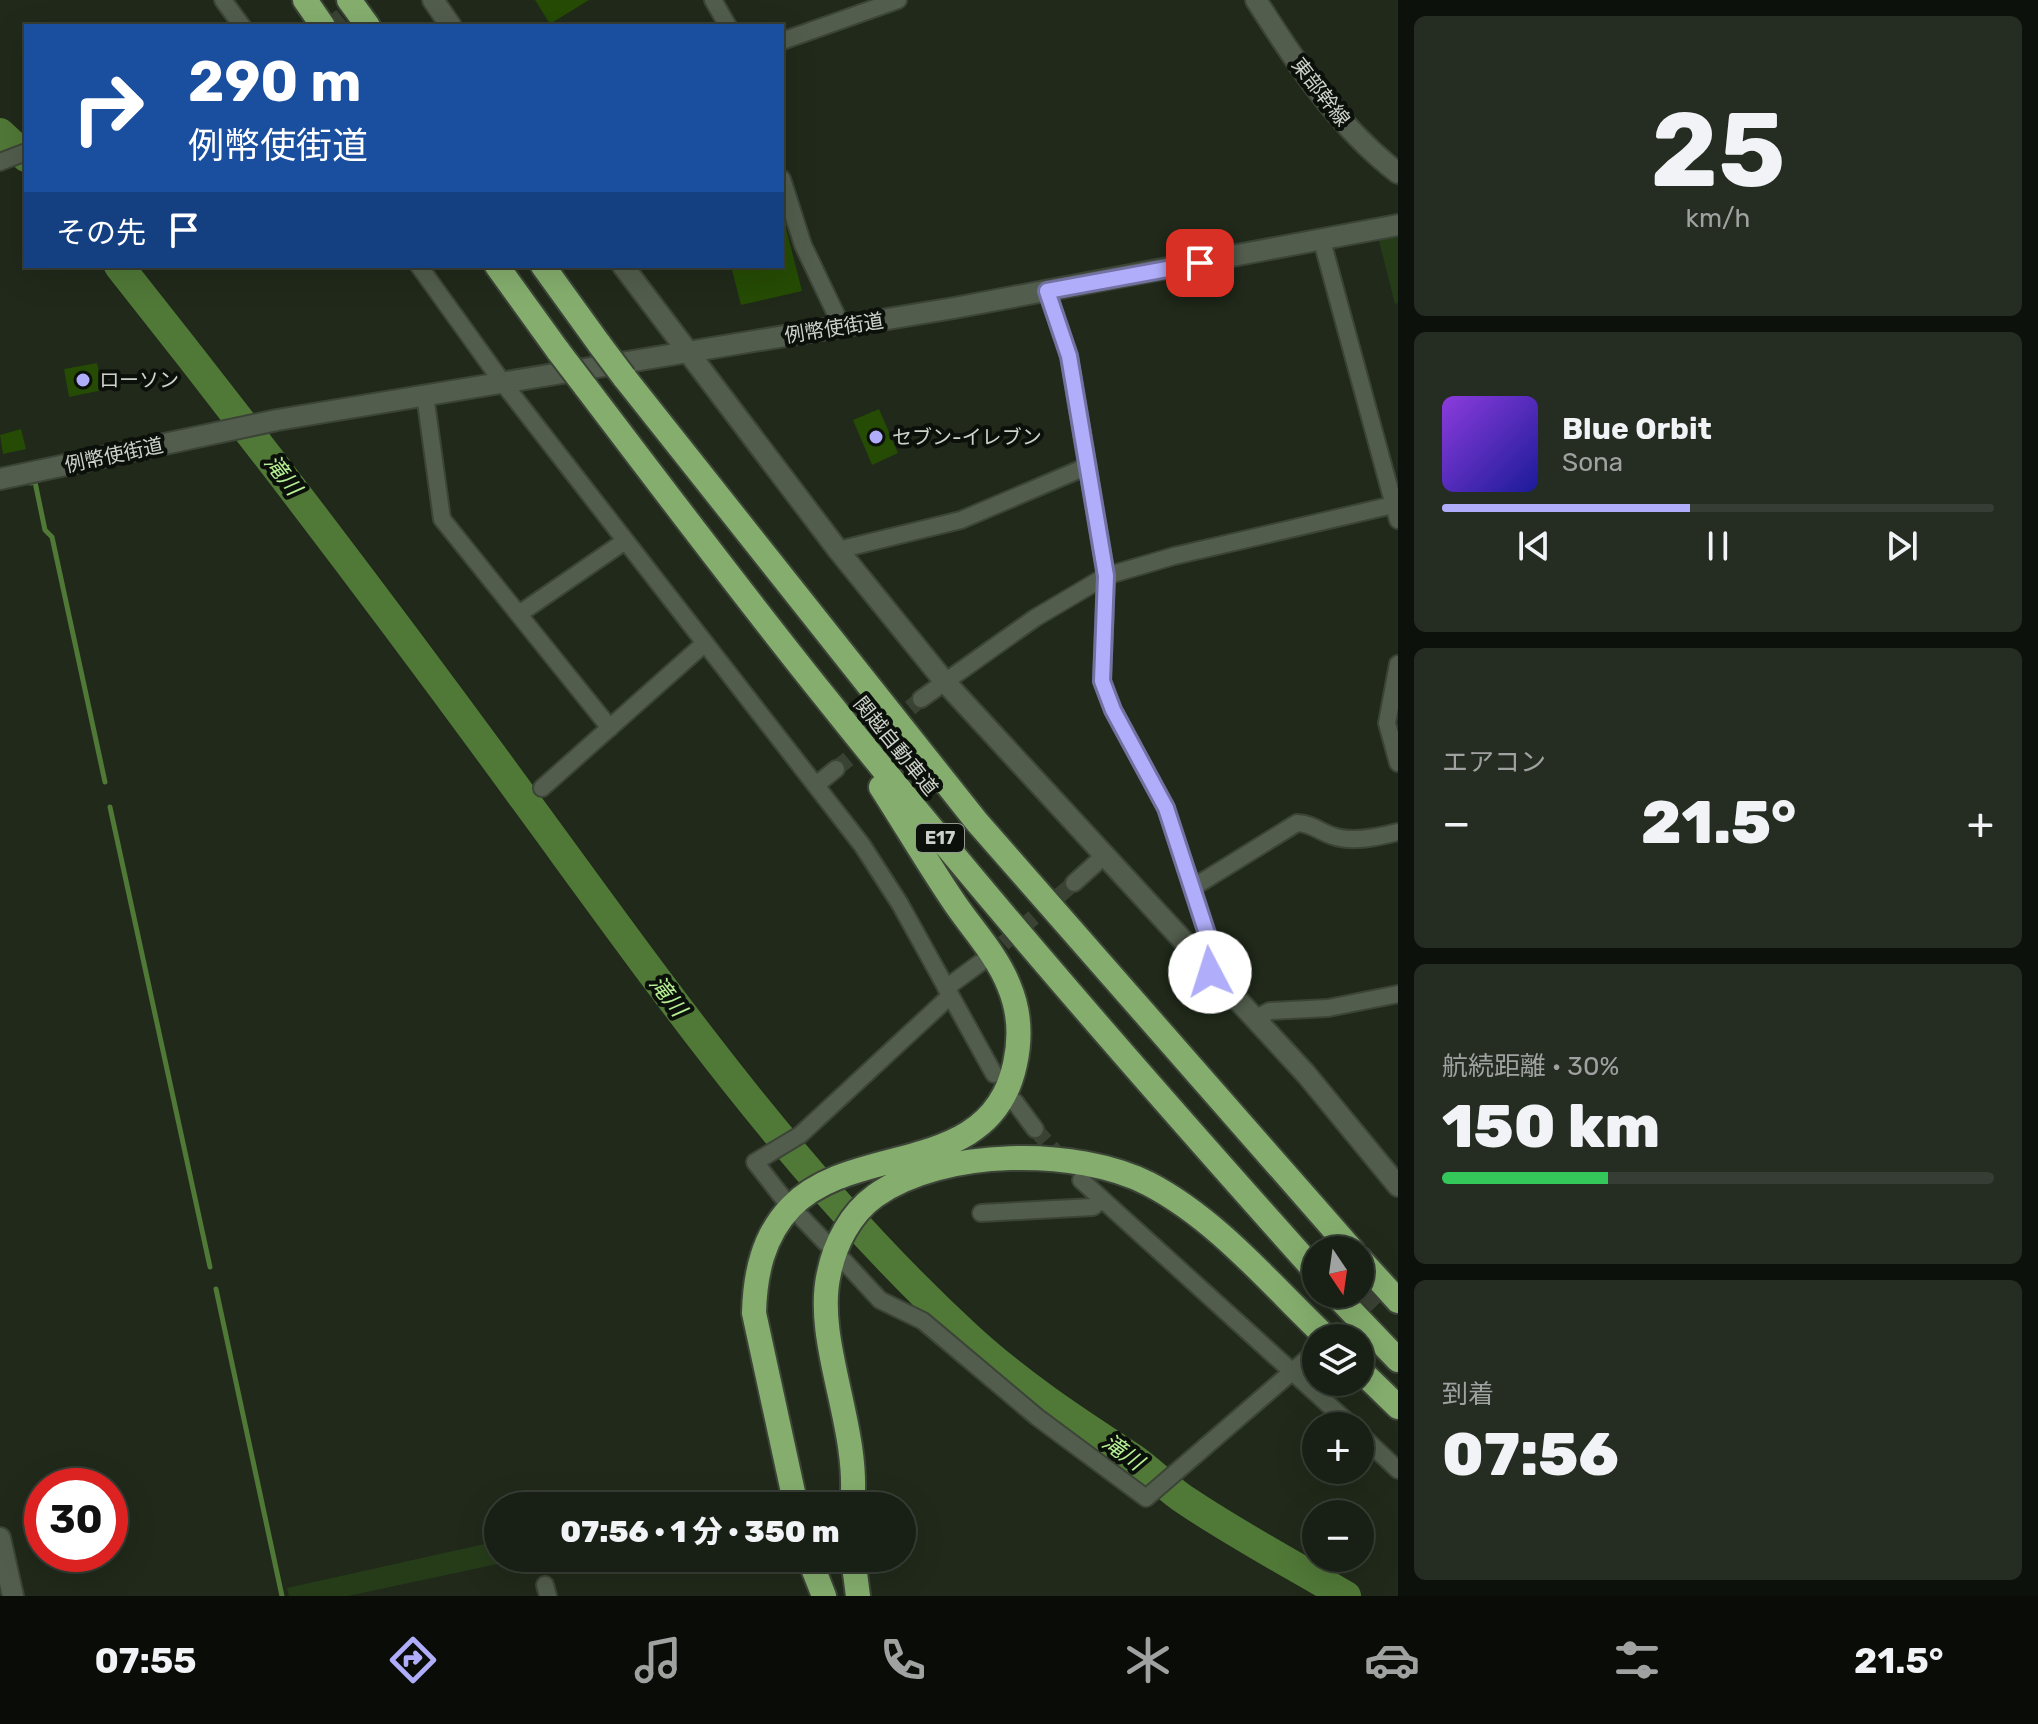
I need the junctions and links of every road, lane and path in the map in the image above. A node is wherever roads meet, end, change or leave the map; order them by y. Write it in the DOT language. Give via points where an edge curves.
graph roads {
  1 [pos="223,0"];
  2 [pos="305,0"];
  3 [pos="349,0"];
  4 [pos="433,0"];
  5 [pos="713,0"];
  6 [pos="898,0"];
  7 [pos="1256,0"];
  8 [pos="241,24"];
  9 [pos="322,24"];
  10 [pos="367,24"];
  11 [pos="450,24"];
  12 [pos="727,24"];
  13 [pos="784,40"];
  14 [pos="24,153"];
  15 [pos="0,162"];
  16 [pos="1398,173"];
  17 [pos="784,185"];
  18 [pos="1398,225"];
  19 [pos="1322,241"];
  20 [pos="420,268"];
  21 [pos="498,268"];
  22 [pos="544,268"];
  23 [pos="625,268"];
  24 [pos="1047,291"];
  25 [pos="842,327"];
  26 [pos="689,351"];
  27 [pos="503,383"];
  28 [pos="425,395"];
  29 [pos="1088,466"];
  30 [pos="0,479"];
  31 [pos="1396,512"];
  32 [pos="625,541"];
  33 [pos="838,550"];
  34 [pos="1106,576"];
  35 [pos="519,614"];
  36 [pos="705,643"];
  37 [pos="1398,664"];
  38 [pos="945,682"];
  39 [pos="825,697"];
  40 [pos="921,699"];
  41 [pos="610,728"];
  42 [pos="1398,763"];
  43 [pos="836,769"];
  44 [pos="816,785"];
  45 [pos="542,788"];
  46 [pos="1398,832"];
  47 [pos="1105,855"];
  48 [pos="1074,883"];
  49 [pos="1192,888"];
  50 [pos="980,963"];
  51 [pos="1210,972"];
  52 [pos="948,992"];
  53 [pos="1398,994"];
  54 [pos="1256,1018"];
  55 [pos="994,1074"];
  56 [pos="1015,1102"];
  57 [pos="1035,1129"];
  58 [pos="1081,1180"];
  59 [pos="1398,1186"];
  60 [pos="1100,1201"];
  61 [pos="792,1207"];
  62 [pos="981,1213"];
  63 [pos="1340,1236"];
  64 [pos="835,1250"];
  65 [pos="1302,1256"];
  66 [pos="1374,1274"];
  67 [pos="1398,1301"];
  68 [pos="1348,1308"];
  69 [pos="1312,1324"];
  70 [pos="1398,1360"];
  71 [pos="1302,1364"];
  72 [pos="1295,1371"];
  73 [pos="1374,1384"];
  74 [pos="1398,1407"];
  75 [pos="1337,1412"];
  76 [pos="1374,1447"];
  77 [pos="1398,1470"];
  78 [pos="793,1492"];
  79 [pos="852,1492"];
  80 [pos="0,1538"];
  81 [pos="815,1572"];
  82 [pos="855,1572"];
  83 [pos="13,1596"];
  84 [pos="824,1596"];
  85 [pos="858,1596"];
  1 -- 8 [label="street"];
  2 -- 9 [label="highway"];
  3 -- 10 [label="highway"];
  4 -- 11 [label="street"];
  5 -- 12 [label="street"];
  6 -- 13 [label="street"];
  7 -- 16 [label="street, 東部幹線" via="1320,93"];
  14 -- 15 [label="street"];
  17 -- 25 [label="street" via="803,245"];
  18 -- 19 [label="street, 例幣使街道"];
  19 -- 24 [label="street, 例幣使街道"];
  19 -- 31 [label="street"];
  20 -- 27 [label="street"];
  21 -- 39 [label="highway, 関越自動車道 / E17, bridge"];
  22 -- 63 [label="highway, 関越自動車道 / E17, bridge" via="624,377 977,822"];
  23 -- 26 [label="street"];
  24 -- 25 [label="street, 例幣使街道"];
  24 -- 29 [label="street" via="1069,356"];
  25 -- 26 [label="street, 例幣使街道"];
  26 -- 27 [label="street, 例幣使街道"];
  26 -- 33 [label="street"];
  27 -- 28 [label="street, 例幣使街道"];
  27 -- 32 [label="street"];
  28 -- 30 [label="street, 例幣使街道"];
  28 -- 35 [label="street" via="442,519"];
  29 -- 33 [label="street" via="961,520"];
  29 -- 34 [label="street"];
  31 -- 34 [label="street" via="1174,556"];
  32 -- 35 [label="street"];
  32 -- 36 [label="street"];
  33 -- 38 [label="street"];
  34 -- 38 [label="street"];
  34 -- 49 [label="street" via="1102,681 1166,808"];
  35 -- 41 [label="street"];
  36 -- 41 [label="street"];
  36 -- 44 [label="street"];
  37 -- 42 [label="street" via="1387,723"];
  38 -- 40 [label="street"];
  38 -- 47 [label="street"];
  39 -- 61 [label="highway" via="999,967 1013,997 1020,1032 1013,1076 981,1123 936,1150 816,1188"];
  39 -- 65 [label="highway, 関越自動車道 / E17" via="1123,1056"];
  41 -- 45 [label="street"];
  43 -- 44 [label="street"];
  44 -- 52 [label="street" via="900,904"];
  46 -- 49 [label="street" via="1336,838 1297,823"];
  47 -- 48 [label="street"];
  47 -- 51 [label="street"];
  49 -- 51 [label="street" via="1212,949"];
  50 -- 52 [label="street"];
  51 -- 54 [label="street"];
  52 -- 55 [label="street"];
  52 -- 61 [label="street" via="800,1135 755,1162"];
  53 -- 54 [label="street" via="1328,1008 1270,1011"];
  54 -- 59 [label="street"];
  56 -- 57 [label="street"];
  58 -- 60 [label="street"];
  60 -- 62 [label="street" via="1093,1207"];
  60 -- 72 [label="street"];
  61 -- 64 [label="street"];
  61 -- 78 [label="highway" via="768,1239 754,1288 754,1313"];
  64 -- 69 [label="highway" via="847,1227 875,1197 903,1181 974,1163 1049,1157 1118,1170 1151,1185 1203,1219"];
  64 -- 72 [label="street" via="880,1300 923,1321 1037,1417 1146,1498"];
  64 -- 79 [label="highway" via="826,1297 853,1449"];
  66 -- 67 [label="highway"];
  68 -- 70 [label="highway"];
  71 -- 72 [label="street"];
  72 -- 75 [label="street"];
  73 -- 74 [label="highway"];
  76 -- 77 [label="street"];
  80 -- 83 [label="street"];
  81 -- 84 [label="highway"];
  82 -- 85 [label="highway"];
}
